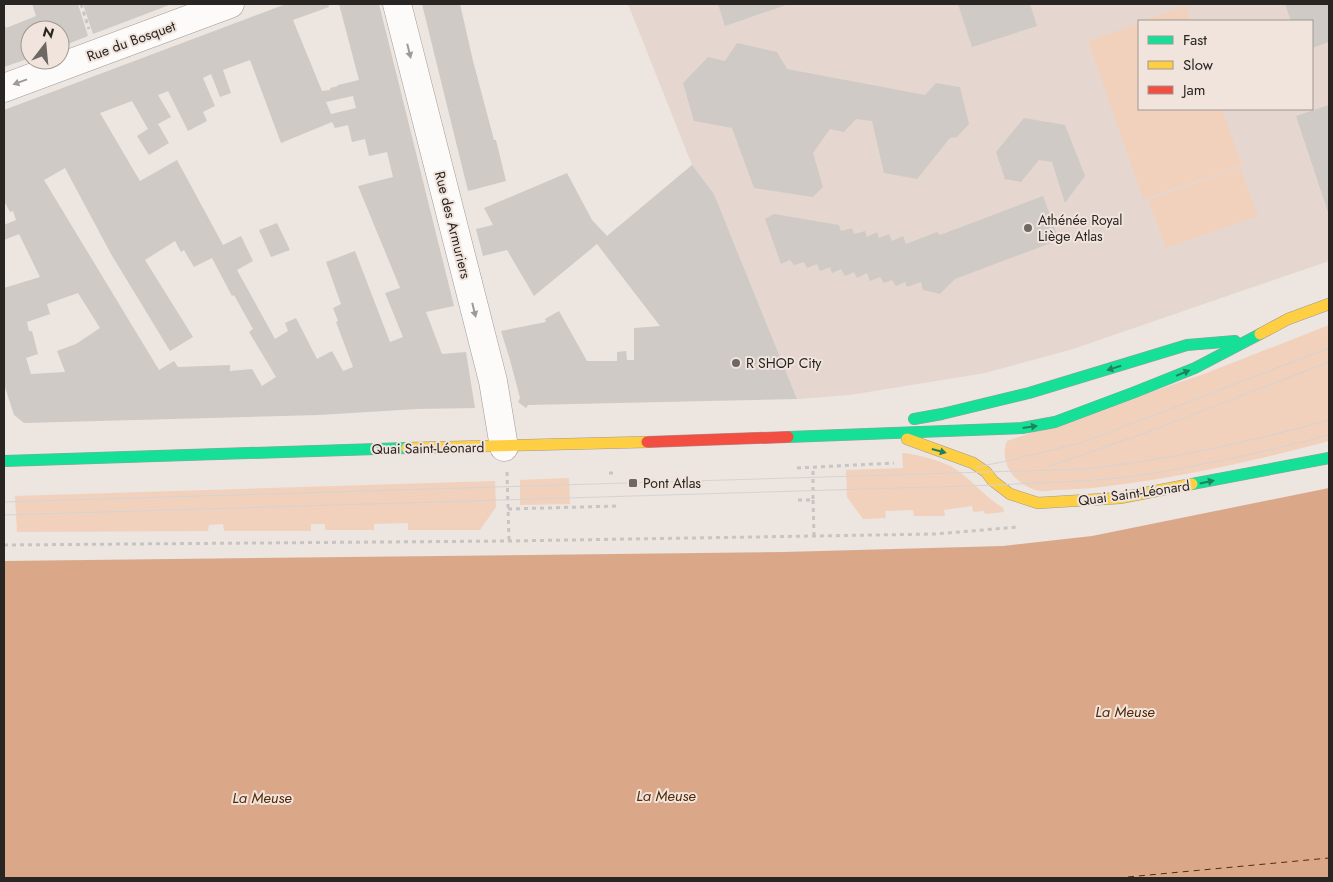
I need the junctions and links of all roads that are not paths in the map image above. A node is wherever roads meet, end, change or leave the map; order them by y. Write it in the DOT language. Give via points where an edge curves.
graph roads {
  1 [pos="230,4"];
  2 [pos="396,4"];
  3 [pos="4,88"];
  4 [pos="1329,304"];
  5 [pos="1246,341"];
  6 [pos="1082,378"];
  7 [pos="1053,396"];
  8 [pos="1008,416"];
  9 [pos="996,429"];
  10 [pos="894,434"];
  11 [pos="853,435"];
  12 [pos="993,442"];
  13 [pos="1329,458"];
  14 [pos="506,460"];
  15 [pos="4,461"];
  16 [pos="991,464"];
  17 [pos="993,481"];
  1 -- 3 [label="street, Rue du Bosquet, one-way"];
  2 -- 14 [label="street, Rue des Armuriers, one-way" via="492,381"];
  4 -- 5 [label="main road, Quai Saint-Léonard" via="1288,319"];
  5 -- 6 [label="main road, Quai Saint-Léonard, one-way" via="1187,345"];
  9 -- 5 [label="main road, Quai Saint-Léonard, one-way" via="1039,426 1084,412 1195,368"];
  6 -- 7 [label="main road"];
  6 -- 11 [label="main road, Quai Saint-Léonard" via="977,406 873,424"];
  8 -- 9 [label="main road"];
  9 -- 10 [label="main road, Quai Saint-Léonard"];
  9 -- 12 [label="main road"];
  10 -- 11 [label="main road, Quai Saint-Léonard"];
  10 -- 17 [label="main road, Quai Saint-Léonard, one-way" via="973,464"];
  11 -- 14 [label="main road, Quai Saint-Léonard"];
  17 -- 13 [label="main road, Quai Saint-Léonard, one-way" via="1010,494 1038,503 1084,501 1144,494"];
  14 -- 15 [label="main road, Quai Saint-Léonard"];
  16 -- 17 [label="main road"];
}
